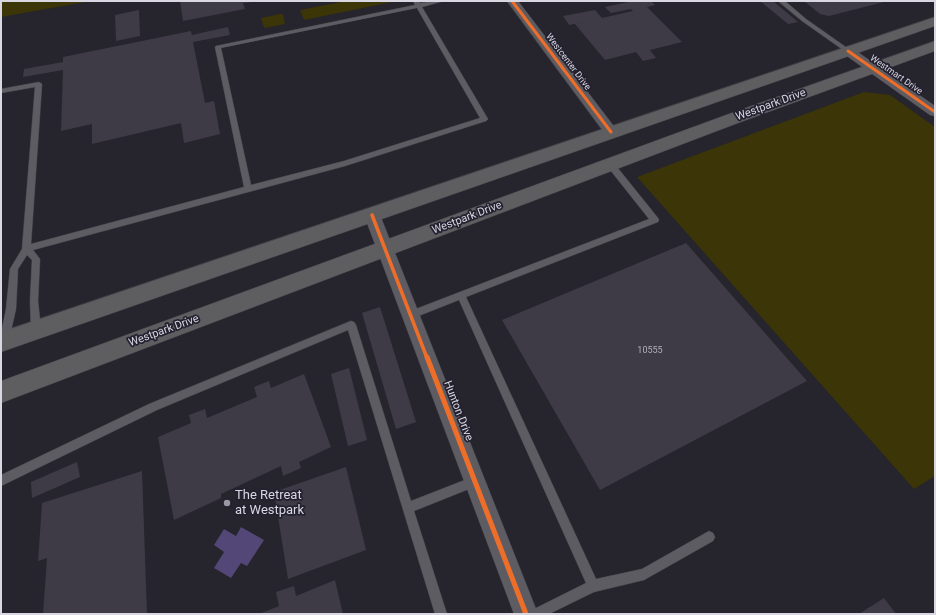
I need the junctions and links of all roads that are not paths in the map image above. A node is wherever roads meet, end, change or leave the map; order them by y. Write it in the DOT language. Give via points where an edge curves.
graph roads {
  1 [pos="441,1"];
  2 [pos="512,1"];
  3 [pos="781,1"];
  4 [pos="417,3"];
  5 [pos="935,21"];
  6 [pos="935,46"];
  7 [pos="848,51"];
  8 [pos="873,68"];
  9 [pos="1,91"];
  10 [pos="935,112"];
  11 [pos="611,132"];
  12 [pos="685,136"];
  13 [pos="610,164"];
  14 [pos="578,176"];
  15 [pos="248,190"];
  16 [pos="372,215"];
  17 [pos="385,248"];
  18 [pos="26,249"];
  19 [pos="461,296"];
  20 [pos="411,315"];
  21 [pos="36,329"];
  22 [pos="3,341"];
  23 [pos="1,392"];
  24 [pos="475,481"];
  25 [pos="1,482"];
  26 [pos="408,508"];
  27 [pos="710,537"];
  28 [pos="593,586"];
  29 [pos="441,614"];
  30 [pos="526,614"];
  31 [pos="536,614"];
  1 -- 4 [label="lane"];
  2 -- 11 [label="street, Westcenter Drive"];
  3 -- 7 [label="lane"];
  4 -- 15 [label="lane" via="218,47"];
  4 -- 15 [label="lane" via="484,119 345,163"];
  5 -- 7 [label="main road"];
  6 -- 8 [label="main road, Westpark Drive"];
  7 -- 8 [label="street, Westmart Drive"];
  7 -- 11 [label="main road"];
  8 -- 10 [label="street, Westmart Drive"];
  8 -- 12 [label="main road, Westpark Drive"];
  9 -- 18 [label="lane" via="39,84"];
  11 -- 12 [label="main road"];
  11 -- 14 [label="main road" via="608,146 585,158"];
  11 -- 16 [label="main road"];
  12 -- 13 [label="main road, Westpark Drive"];
  13 -- 14 [label="main road, Westpark Drive"];
  13 -- 19 [label="lane" via="655,220"];
  14 -- 17 [label="main road, Westpark Drive"];
  15 -- 18 [label="lane"];
  16 -- 17 [label="street, Hunton Drive"];
  16 -- 21 [label="main road"];
  17 -- 20 [label="street, Hunton Drive"];
  17 -- 23 [label="main road, Westpark Drive"];
  18 -- 21 [label="lane" via="36,258"];
  18 -- 22 [label="lane" via="14,269 11,309"];
  19 -- 20 [label="lane"];
  19 -- 28 [label="lane"];
  20 -- 24 [label="street, Hunton Drive"];
  21 -- 22 [label="main road"];
  24 -- 26 [label="lane"];
  24 -- 30 [label="street, Hunton Drive"];
  25 -- 26 [label="lane" via="153,407 351,325"];
  26 -- 29 [label="lane"];
  27 -- 28 [label="lane" via="644,574"];
  28 -- 31 [label="lane"];
}
